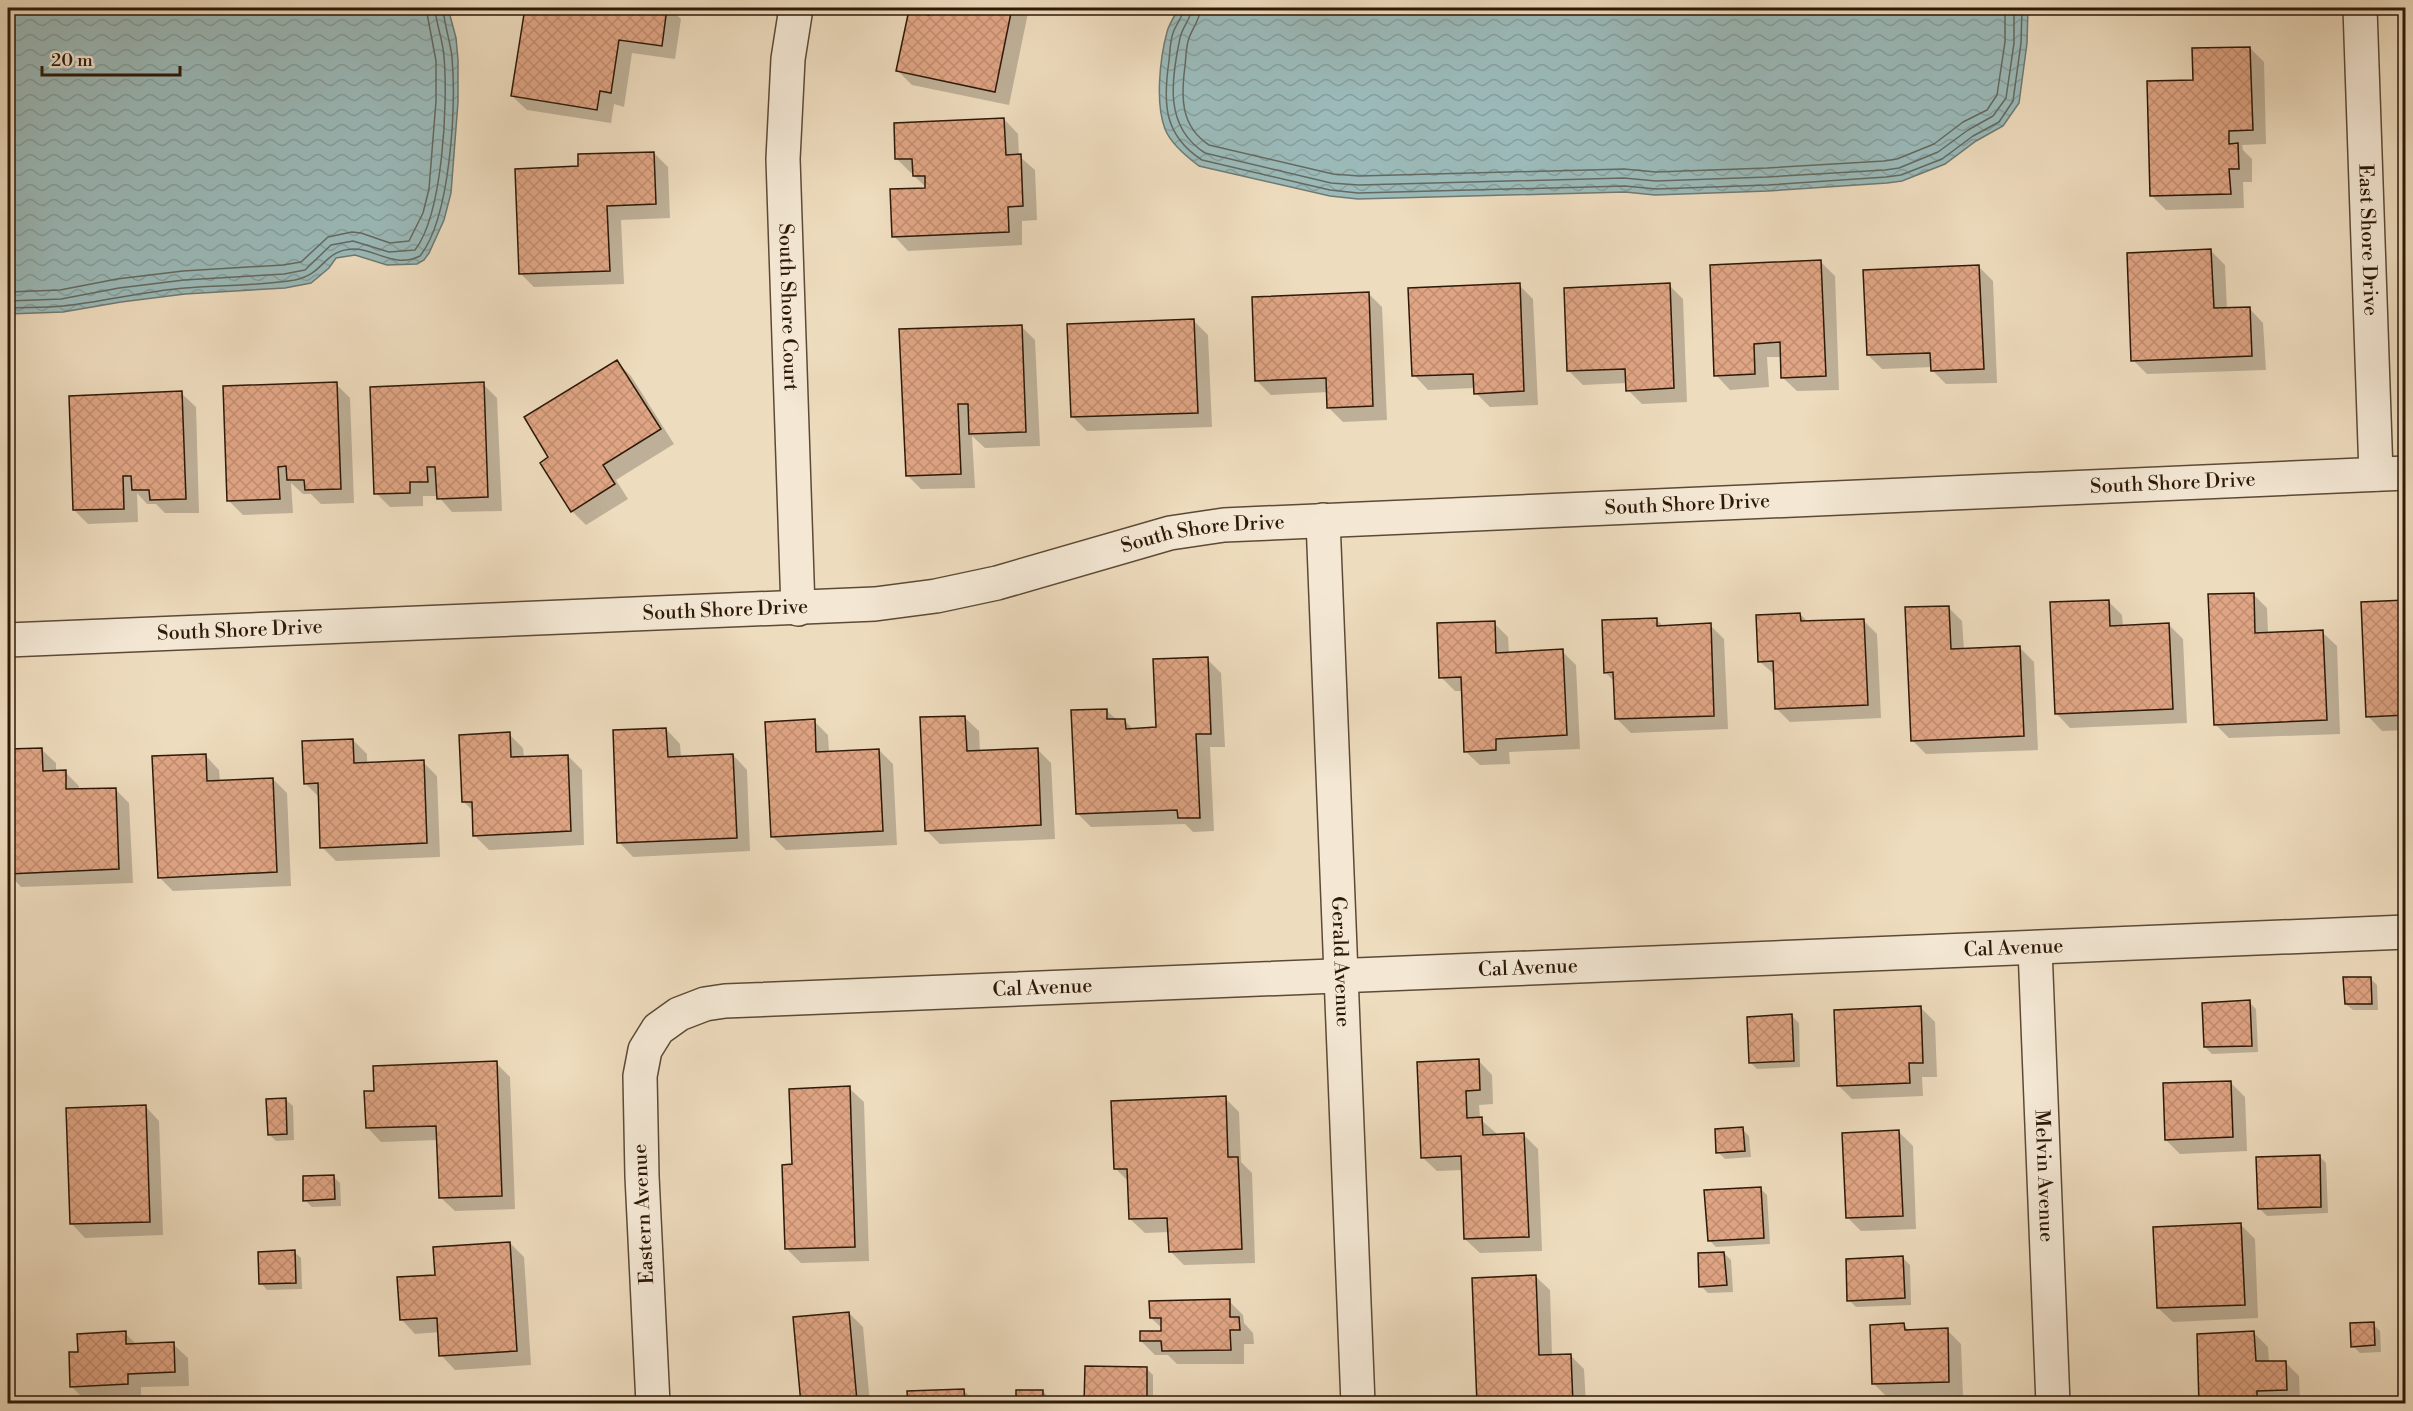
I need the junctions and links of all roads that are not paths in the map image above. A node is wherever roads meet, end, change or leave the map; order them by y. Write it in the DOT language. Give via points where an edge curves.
graph roads {
  1 [pos="796,8"];
  2 [pos="2360,8"];
  3 [pos="2391,474"];
  4 [pos="1323,520"];
  5 [pos="798,609"];
  6 [pos="8,640"];
  7 [pos="2406,932"];
  8 [pos="2035,948"];
  9 [pos="1342,977"];
  10 [pos="658,1029"];
  11 [pos="653,1404"];
  12 [pos="1358,1404"];
  13 [pos="2053,1404"];
  1 -- 5 [label="street, South Shore Court" via="788,59 783,159"];
  2 -- 3 [label="street, East Shore Drive"];
  3 -- 4 [label="street, South Shore Drive"];
  4 -- 5 [label="street, South Shore Drive" via="1224,525 1170,534 997,583 936,596"];
  4 -- 9 [label="street, Gerald Avenue"];
  5 -- 6 [label="street, South Shore Drive"];
  7 -- 8 [label="street, Cal Avenue"];
  8 -- 9 [label="street, Cal Avenue"];
  8 -- 13 [label="street, Melvin Avenue"];
  9 -- 10 [label="street, Cal Avenue" via="725,1001 679,1014"];
  9 -- 12 [label="street, Gerald Avenue"];
  10 -- 11 [label="street, Eastern Avenue" via="645,1050 639,1103"];
}
